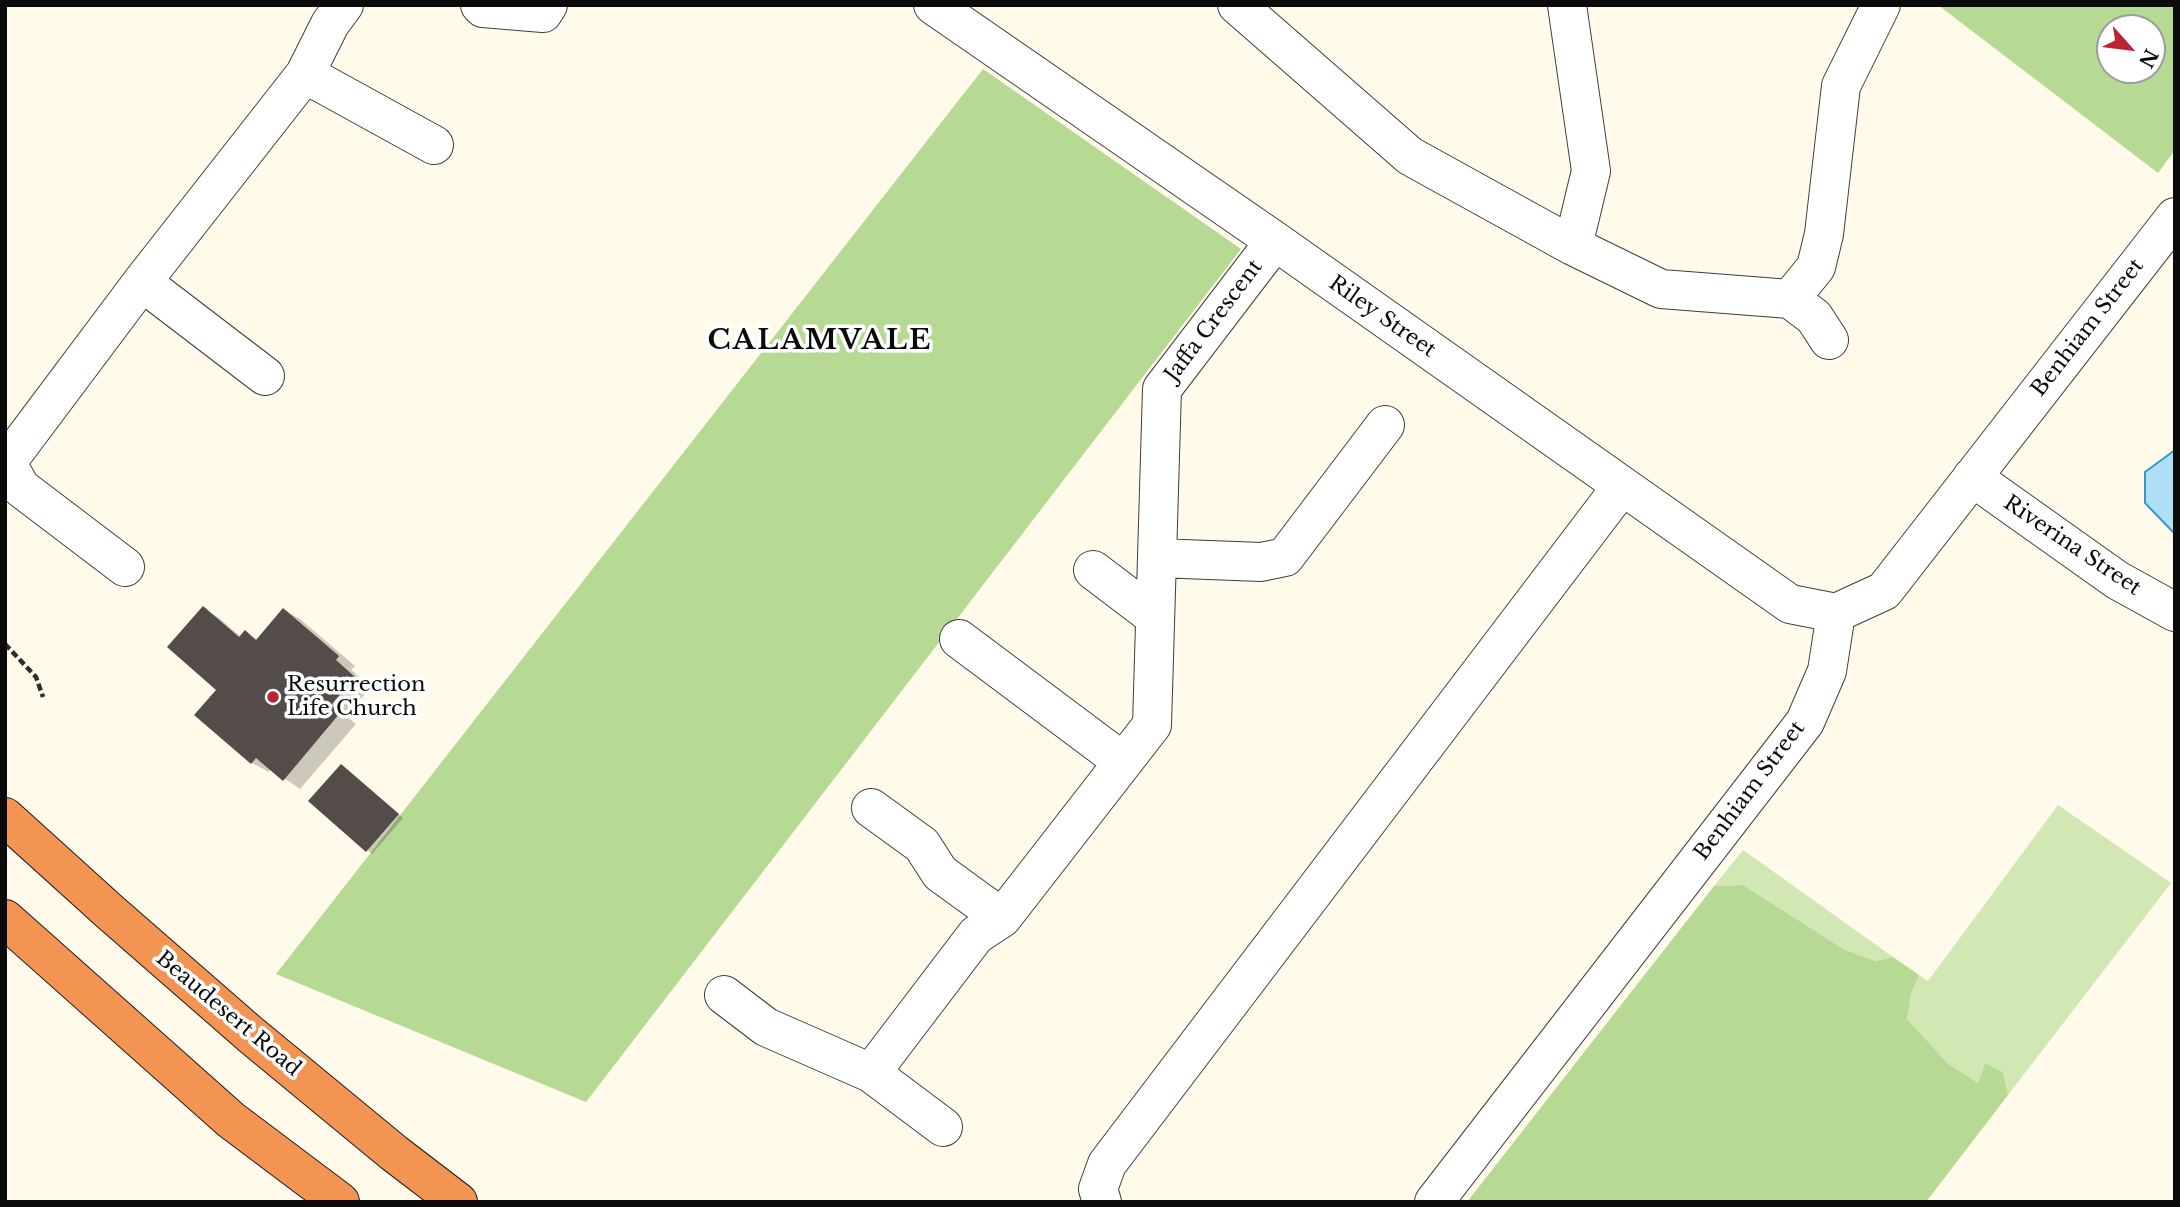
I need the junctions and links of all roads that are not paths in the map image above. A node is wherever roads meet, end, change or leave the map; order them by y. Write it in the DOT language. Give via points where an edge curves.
graph roads {
  1 [pos="344,5"];
  2 [pos="480,5"];
  3 [pos="933,5"];
  4 [pos="1237,5"];
  5 [pos="1567,5"];
  6 [pos="1881,5"];
  7 [pos="546,9"];
  8 [pos="305,74"];
  9 [pos="434,145"];
  10 [pos="2175,217"];
  11 [pos="1275,241"];
  12 [pos="1573,246"];
  13 [pos="142,282"];
  14 [pos="1790,299"];
  15 [pos="1829,340"];
  16 [pos="265,376"];
  17 [pos="1385,425"];
  18 [pos="6,461"];
  19 [pos="1972,477"];
  20 [pos="1622,486"];
  21 [pos="1157,558"];
  22 [pos="125,567"];
  23 [pos="1093,570"];
  24 [pos="1836,612"];
  25 [pos="2175,612"];
  26 [pos="1155,617"];
  27 [pos="959,639"];
  28 [pos="1122,761"];
  29 [pos="871,808"];
  30 [pos="5,817"];
  31 [pos="1002,918"];
  32 [pos="5,919"];
  33 [pos="724,995"];
  34 [pos="870,1073"];
  35 [pos="943,1127"];
  36 [pos="340,1202"];
  37 [pos="458,1202"];
  38 [pos="1102,1202"];
  39 [pos="1434,1202"];
  1 -- 8 [label="street"];
  2 -- 7 [label="street"];
  3 -- 11 [label="street, Riley Street"];
  4 -- 12 [label="street" via="1410,156"];
  5 -- 12 [label="street" via="1591,171"];
  6 -- 14 [label="street" via="1841,86 1816,267"];
  8 -- 9 [label="street"];
  8 -- 13 [label="street"];
  10 -- 19 [label="street, Benhiam Street"];
  11 -- 20 [label="street, Riley Street"];
  11 -- 21 [label="street, Jaffa Crescent" via="1161,389"];
  12 -- 14 [label="street" via="1661,289"];
  13 -- 16 [label="street"];
  13 -- 18 [label="street"];
  14 -- 15 [label="street" via="1814,317"];
  17 -- 21 [label="street" via="1285,557 1261,562"];
  18 -- 22 [label="street" via="21,488"];
  19 -- 24 [label="street, Benhiam Street" via="1884,591"];
  19 -- 25 [label="street, Riverina Street" via="2117,580"];
  20 -- 24 [label="street, Riley Street" via="1790,604"];
  20 -- 38 [label="street" via="1107,1164 1098,1189"];
  21 -- 26 [label="street"];
  23 -- 26 [label="street"];
  24 -- 39 [label="street, Benhiam Street" via="1827,671 1805,722"];
  26 -- 28 [label="street" via="1152,724"];
  27 -- 28 [label="street"];
  28 -- 31 [label="street"];
  29 -- 31 [label="street" via="922,845 940,873"];
  30 -- 37 [label="highway, Beaudesert Road" via="251,1035"];
  31 -- 34 [label="street" via="976,936"];
  32 -- 36 [label="highway" via="231,1120"];
  33 -- 34 [label="street" via="766,1027"];
  34 -- 35 [label="street"];
}
